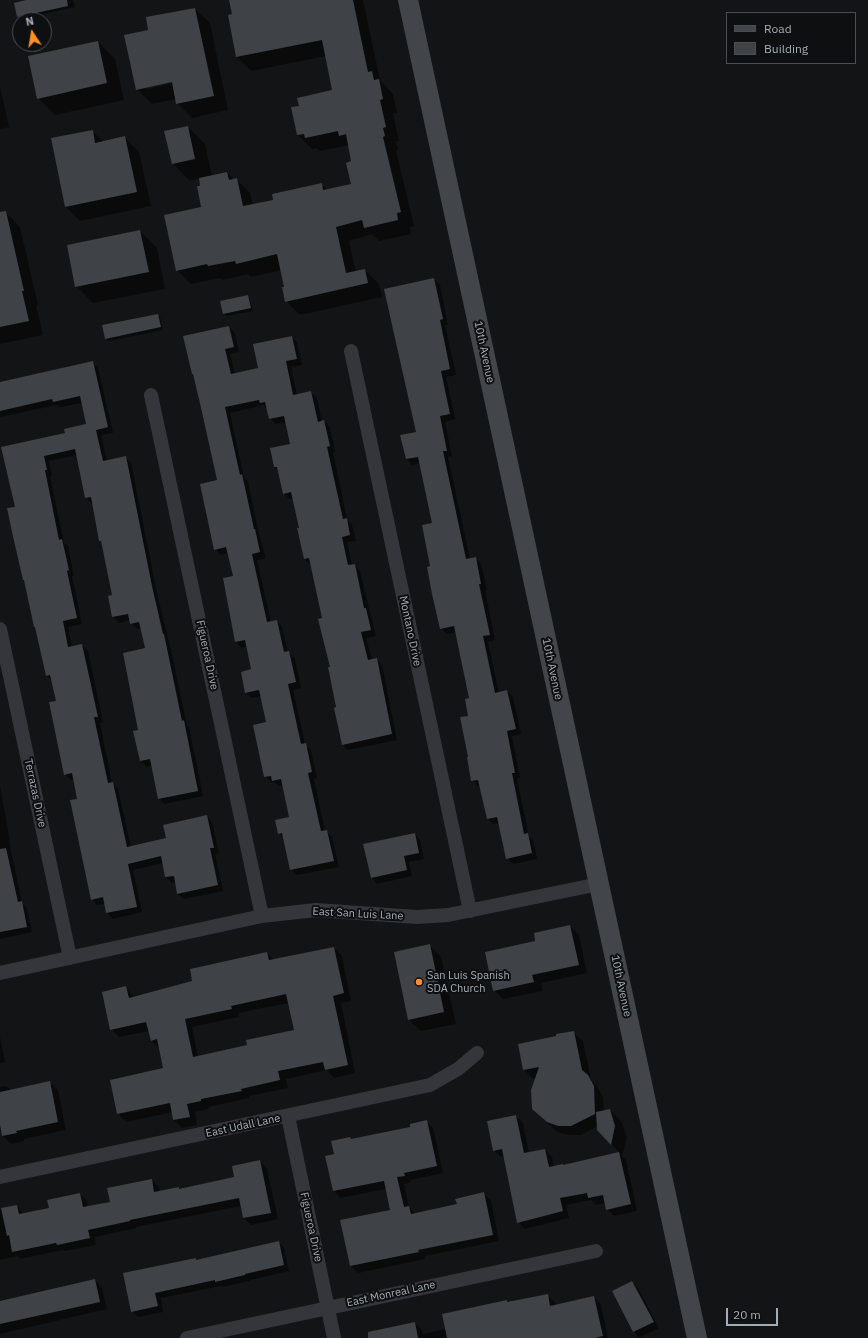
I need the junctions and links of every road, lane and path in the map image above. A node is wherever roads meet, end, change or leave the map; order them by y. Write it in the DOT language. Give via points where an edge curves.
graph roads {
  1 [pos="408,0"];
  2 [pos="351,351"];
  3 [pos="151,394"];
  4 [pos="0,629"];
  5 [pos="599,884"];
  6 [pos="470,911"];
  7 [pos="262,916"];
  8 [pos="70,958"];
  9 [pos="0,972"];
  10 [pos="477,1053"];
  11 [pos="288,1116"];
  12 [pos="0,1178"];
  13 [pos="596,1251"];
  14 [pos="328,1307"];
  15 [pos="187,1338"];
  16 [pos="334,1338"];
  17 [pos="697,1338"];
  1 -- 5 [label="main road, 10th Avenue"];
  2 -- 6 [label="street, Montano Drive"];
  3 -- 7 [label="street, Figueroa Drive"];
  4 -- 8 [label="street, Terrazas Drive"];
  5 -- 6 [label="street, East San Luis Lane"];
  5 -- 17 [label="main road, 10th Avenue"];
  6 -- 7 [label="street, East San Luis Lane" via="417,917 316,910"];
  7 -- 8 [label="street, East San Luis Lane"];
  8 -- 9 [label="street, East San Luis Lane"];
  10 -- 11 [label="street, East Udall Lane" via="458,1069 430,1085"];
  11 -- 12 [label="street, East Udall Lane"];
  11 -- 14 [label="street, Figueroa Drive"];
  13 -- 14 [label="street, East Monreal Lane"];
  14 -- 15 [label="street, East Monreal Lane"];
  14 -- 16 [label="street, Figueroa Drive"];
}
